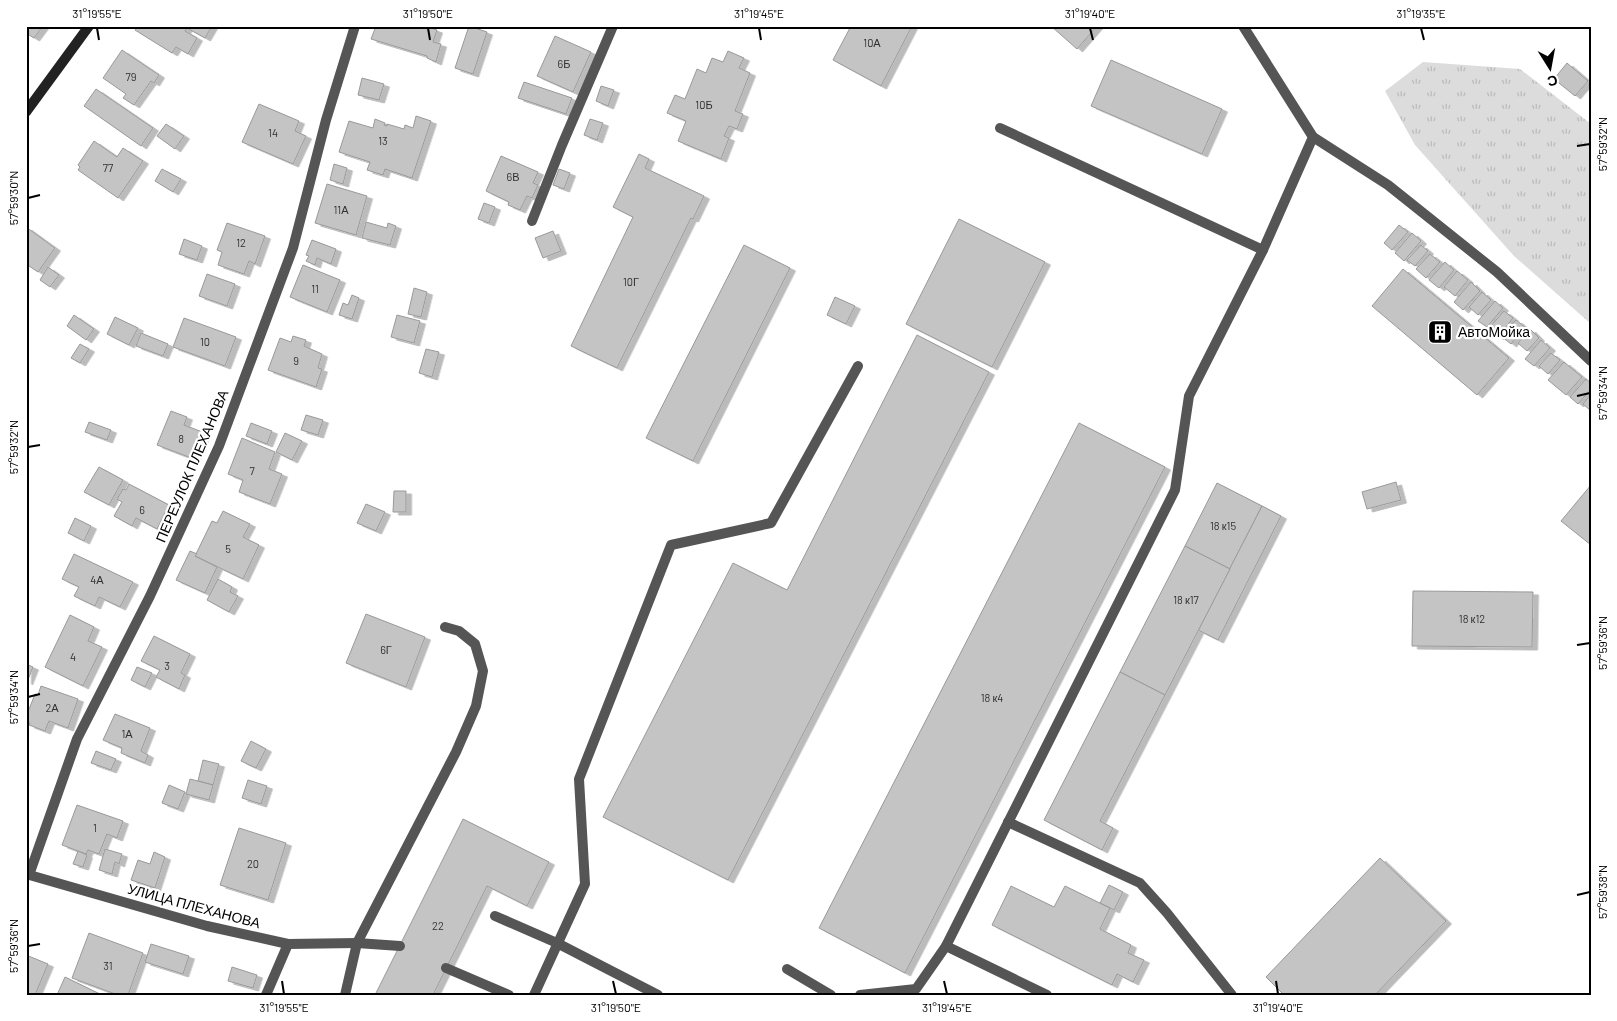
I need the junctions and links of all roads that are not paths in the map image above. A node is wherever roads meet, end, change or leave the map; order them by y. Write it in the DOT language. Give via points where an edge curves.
graph roads {
  1 [pos="89,26"];
  2 [pos="355,26"];
  3 [pos="613,26"];
  4 [pos="1243,26"];
  5 [pos="26,112"];
  6 [pos="1000,128"];
  7 [pos="1313,137"];
  8 [pos="532,220"];
  9 [pos="1263,250"];
  10 [pos="1591,361"];
  11 [pos="858,366"];
  12 [pos="445,627"];
  13 [pos="1008,822"];
  14 [pos="28,875"];
  15 [pos="495,916"];
  16 [pos="357,943"];
  17 [pos="557,943"];
  18 [pos="288,944"];
  19 [pos="400,946"];
  20 [pos="946,946"];
  21 [pos="446,968"];
  22 [pos="787,969"];
  23 [pos="266,995"];
  24 [pos="345,995"];
  25 [pos="509,995"];
  26 [pos="534,995"];
  27 [pos="658,995"];
  28 [pos="831,995"];
  29 [pos="860,995"];
  30 [pos="1046,995"];
  31 [pos="1232,995"];
  1 -- 5 [label="street"];
  2 -- 14 [label="street, ПЕРЕУЛОК ПЛЕХАНОВА" via="326,120 293,248 219,446 150,596 77,739"];
  3 -- 8 [label="street"];
  4 -- 7 [label="street"];
  6 -- 9 [label="street"];
  7 -- 9 [label="street"];
  7 -- 10 [label="street" via="1388,185 1497,272"];
  9 -- 13 [label="street" via="1189,396 1175,490"];
  11 -- 17 [label="street" via="770,523 671,545 579,779 585,884"];
  12 -- 16 [label="street" via="459,631 475,644 483,671 476,706 456,752"];
  13 -- 20 [label="street"];
  13 -- 31 [label="street" via="1140,883"];
  14 -- 18 [label="street, УЛИЦА ПЛЕХАНОВА" via="207,926"];
  15 -- 17 [label="street"];
  16 -- 18 [label="street, УЛИЦА ПЛЕХАНОВА"];
  16 -- 19 [label="street, УЛИЦА ПЛЕХАНОВА"];
  16 -- 24 [label="street"];
  17 -- 26 [label="street"];
  17 -- 27 [label="street"];
  18 -- 23 [label="street"];
  20 -- 29 [label="street" via="916,989"];
  20 -- 30 [label="street"];
  21 -- 25 [label="street"];
  22 -- 28 [label="street"];
}
